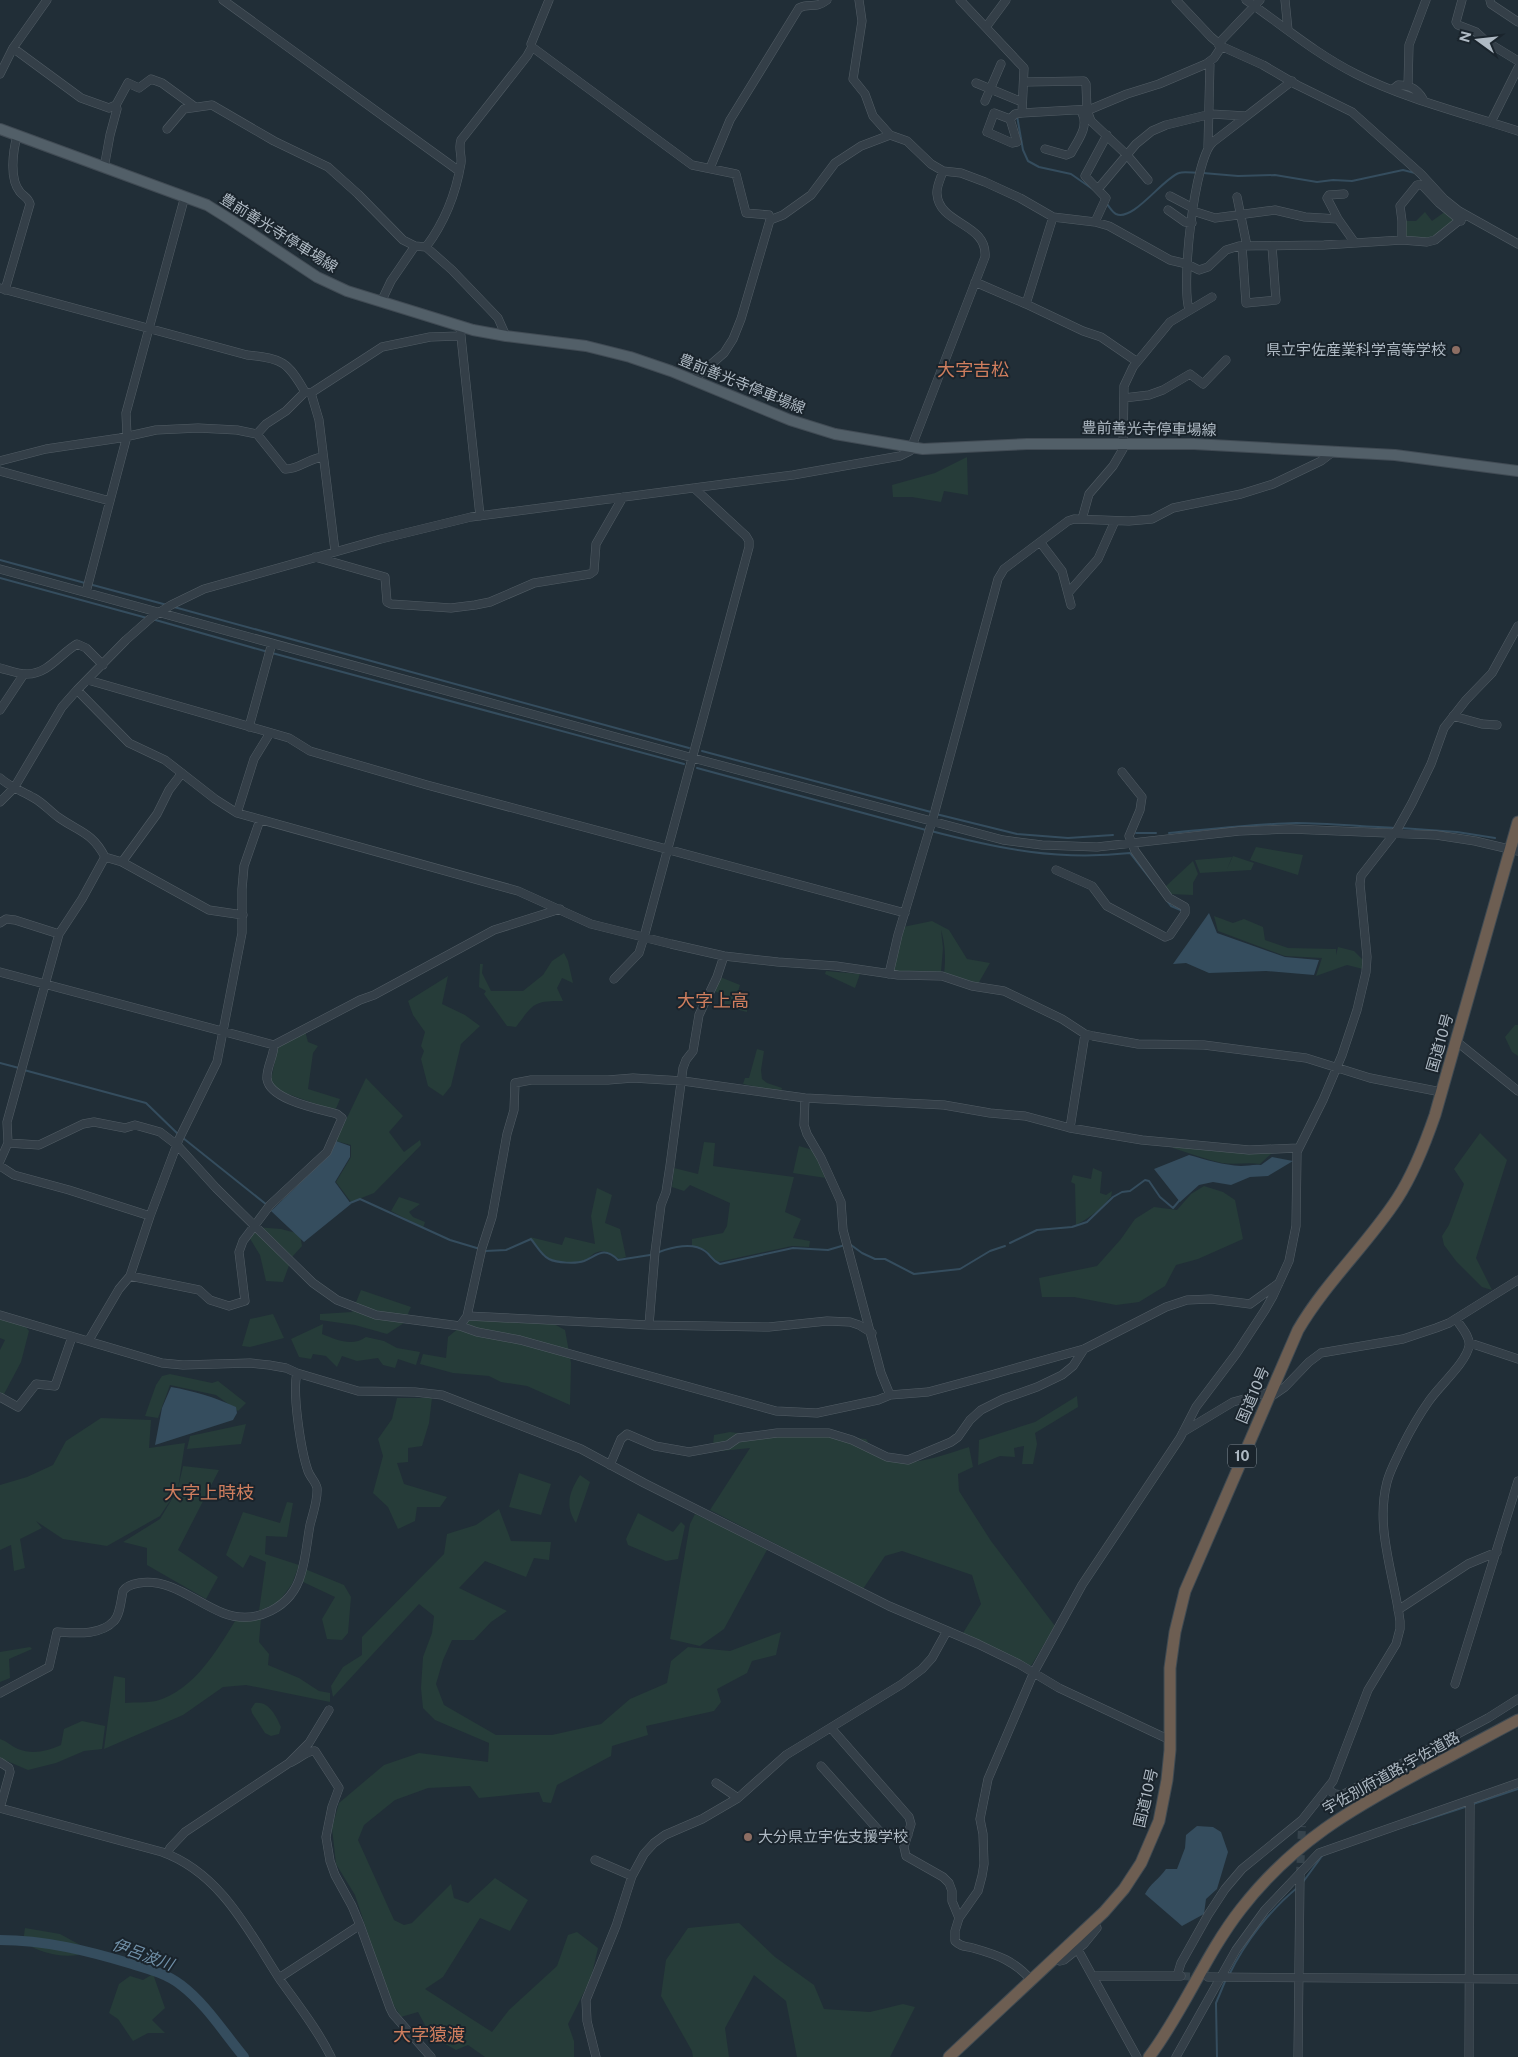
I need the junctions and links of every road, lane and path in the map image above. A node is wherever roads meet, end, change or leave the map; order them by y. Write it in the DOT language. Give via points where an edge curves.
graph roads {
  1 [pos="47,0"];
  2 [pos="223,0"];
  3 [pos="549,0"];
  4 [pos="827,0"];
  5 [pos="859,0"];
  6 [pos="960,0"];
  7 [pos="1006,0"];
  8 [pos="1176,0"];
  9 [pos="1246,0"];
  10 [pos="1286,0"];
  11 [pos="1426,0"];
  12 [pos="1462,0"];
  13 [pos="1490,0"];
  14 [pos="1257,3"];
  15 [pos="1518,22"];
  16 [pos="986,28"];
  17 [pos="1288,30"];
  18 [pos="1220,45"];
  19 [pos="532,47"];
  20 [pos="13,48"];
  21 [pos="1210,61"];
  22 [pos="1518,61"];
  23 [pos="1001,64"];
  24 [pos="1518,68"];
  25 [pos="0,74"];
  26 [pos="1024,82"];
  27 [pos="1292,82"];
  28 [pos="976,83"];
  29 [pos="1408,86"];
  30 [pos="990,89"];
  31 [pos="1393,89"];
  32 [pos="1423,99"];
  33 [pos="985,101"];
  34 [pos="1022,102"];
  35 [pos="116,105"];
  36 [pos="195,108"];
  37 [pos="1083,110"];
  38 [pos="1022,113"];
  39 [pos="1210,114"];
  40 [pos="1246,116"];
  41 [pos="1010,119"];
  42 [pos="1491,122"];
  43 [pos="0,129"];
  44 [pos="167,129"];
  45 [pos="1518,130"];
  46 [pos="890,135"];
  47 [pos="1107,135"];
  48 [pos="17,136"];
  49 [pos="1208,147"];
  50 [pos="1046,150"];
  51 [pos="1127,155"];
  52 [pos="104,168"];
  53 [pos="710,168"];
  54 [pos="459,171"];
  55 [pos="943,171"];
  56 [pos="1148,180"];
  57 [pos="1098,189"];
  58 [pos="1344,194"];
  59 [pos="184,196"];
  60 [pos="1170,196"];
  61 [pos="1237,197"];
  62 [pos="1180,201"];
  63 [pos="1193,209"];
  64 [pos="1241,215"];
  65 [pos="1052,217"];
  66 [pos="1464,218"];
  67 [pos="1338,219"];
  68 [pos="770,220"];
  69 [pos="1096,222"];
  70 [pos="1192,223"];
  71 [pos="1402,240"];
  72 [pos="1355,243"];
  73 [pos="1518,244"];
  74 [pos="415,246"];
  75 [pos="1244,246"];
  76 [pos="1272,246"];
  77 [pos="426,247"];
  78 [pos="1187,264"];
  79 [pos="975,282"];
  80 [pos="3,289"];
  81 [pos="1212,297"];
  82 [pos="381,302"];
  83 [pos="1026,304"];
  84 [pos="1189,309"];
  85 [pos="149,328"];
  86 [pos="460,331"];
  87 [pos="506,336"];
  88 [pos="1226,360"];
  89 [pos="1136,361"];
  90 [pos="693,380"];
  91 [pos="308,392"];
  92 [pos="1124,398"];
  93 [pos="257,434"];
  94 [pos="127,436"];
  95 [pos="1122,443"];
  96 [pos="912,448"];
  97 [pos="1334,451"];
  98 [pos="323,457"];
  99 [pos="0,461"];
  100 [pos="0,471"];
  101 [pos="1518,471"];
  102 [pos="694,488"];
  103 [pos="623,497"];
  104 [pos="110,501"];
  105 [pos="480,516"];
  106 [pos="1082,519"];
  107 [pos="1115,521"];
  108 [pos="1040,542"];
  109 [pos="335,551"];
  110 [pos="315,557"];
  111 [pos="0,569"];
  112 [pos="87,587"];
  113 [pos="1068,593"];
  114 [pos="1071,605"];
  115 [pos="153,617"];
  116 [pos="1518,626"];
  117 [pos="270,649"];
  118 [pos="103,665"];
  119 [pos="0,668"];
  120 [pos="24,674"];
  121 [pos="88,680"];
  122 [pos="77,690"];
  123 [pos="0,710"];
  124 [pos="1454,716"];
  125 [pos="1497,725"];
  126 [pos="248,727"];
  127 [pos="270,733"];
  128 [pos="693,758"];
  129 [pos="1122,772"];
  130 [pos="182,773"];
  131 [pos="0,778"];
  132 [pos="14,788"];
  133 [pos="0,802"];
  134 [pos="237,813"];
  135 [pos="260,820"];
  136 [pos="932,822"];
  137 [pos="1518,822"];
  138 [pos="1396,830"];
  139 [pos="1132,844"];
  140 [pos="668,850"];
  141 [pos="1514,850"];
  142 [pos="105,856"];
  143 [pos="122,862"];
  144 [pos="1056,870"];
  145 [pos="560,909"];
  146 [pos="906,914"];
  147 [pos="243,915"];
  148 [pos="0,923"];
  149 [pos="59,934"];
  150 [pos="644,937"];
  151 [pos="724,956"];
  152 [pos="0,972"];
  153 [pos="890,974"];
  154 [pos="614,979"];
  155 [pos="45,984"];
  156 [pos="222,1032"];
  157 [pos="1084,1034"];
  158 [pos="1456,1041"];
  159 [pos="274,1045"];
  160 [pos="1336,1066"];
  161 [pos="683,1081"];
  162 [pos="1518,1091"];
  163 [pos="1441,1092"];
  164 [pos="805,1098"];
  165 [pos="3,1121"];
  166 [pos="1070,1128"];
  167 [pos="179,1139"];
  168 [pos="8,1143"];
  169 [pos="1298,1148"];
  170 [pos="0,1161"];
  171 [pos="0,1166"];
  172 [pos="150,1216"];
  173 [pos="254,1225"];
  174 [pos="130,1276"];
  175 [pos="1518,1280"];
  176 [pos="1279,1283"];
  177 [pos="0,1315"];
  178 [pos="467,1316"];
  179 [pos="1456,1319"];
  180 [pos="650,1325"];
  181 [pos="460,1326"];
  182 [pos="872,1333"];
  183 [pos="72,1337"];
  184 [pos="88,1340"];
  185 [pos="1470,1343"];
  186 [pos="1084,1349"];
  187 [pos="1518,1359"];
  188 [pos="297,1374"];
  189 [pos="890,1395"];
  190 [pos="1268,1396"];
  191 [pos="0,1397"];
  192 [pos="1183,1432"];
  193 [pos="610,1465"];
  194 [pos="1518,1481"];
  195 [pos="1497,1552"];
  196 [pos="1398,1610"];
  197 [pos="947,1631"];
  198 [pos="1034,1672"];
  199 [pos="1456,1684"];
  200 [pos="0,1693"];
  201 [pos="1518,1698"];
  202 [pos="329,1710"];
  203 [pos="1518,1720"];
  204 [pos="831,1728"];
  205 [pos="1170,1740"];
  206 [pos="0,1762"];
  207 [pos="290,1763"];
  208 [pos="821,1766"];
  209 [pos="716,1783"];
  210 [pos="1518,1783"];
  211 [pos="1327,1789"];
  212 [pos="738,1798"];
  213 [pos="1470,1800"];
  214 [pos="0,1808"];
  215 [pos="908,1835"];
  216 [pos="167,1854"];
  217 [pos="595,1860"];
  218 [pos="1300,1874"];
  219 [pos="632,1876"];
  220 [pos="959,1918"];
  221 [pos="1094,1922"];
  222 [pos="360,1925"];
  223 [pos="1078,1950"];
  224 [pos="1057,1958"];
  225 [pos="1093,1976"];
  226 [pos="1208,1977"];
  227 [pos="1220,1977"];
  228 [pos="280,1978"];
  229 [pos="1299,1978"];
  230 [pos="1469,1978"];
  231 [pos="1518,1979"];
  232 [pos="1032,1981"];
  233 [pos="1151,2054"];
  234 [pos="331,2057"];
  235 [pos="431,2057"];
  236 [pos="596,2057"];
  237 [pos="949,2057"];
  238 [pos="1137,2057"];
  239 [pos="1176,2057"];
  240 [pos="1298,2057"];
  241 [pos="1469,2057"];
  1 -- 20 [label="street"];
  2 -- 54 [label="street"];
  3 -- 19 [label="street"];
  4 -- 53 [label="street" via="818,6 799,8 730,120"];
  5 -- 46 [label="street" via="862,21 853,79 865,94 873,116"];
  6 -- 16 [label="street"];
  7 -- 16 [label="street"];
  8 -- 18 [label="street"];
  9 -- 14 [label="street"];
  10 -- 17 [label="street"];
  11 -- 29 [label="street" via="1409,46"];
  12 -- 22 [label="street" via="1458,25 1474,30"];
  13 -- 15 [label="street" via="1491,4"];
  14 -- 17 [label="street"];
  14 -- 18 [label="street"];
  16 -- 26 [label="street" via="1024,68"];
  17 -- 31 [label="street" via="1342,66"];
  18 -- 21 [label="street"];
  18 -- 27 [label="street"];
  19 -- 53 [label="street" via="692,165"];
  19 -- 54 [label="street" via="465,132 460,144"];
  20 -- 25 [label="street"];
  20 -- 35 [label="street" via="82,98 109,108"];
  21 -- 37 [label="street" via="1159,84"];
  21 -- 39 [label="street"];
  23 -- 30 [label="street"];
  24 -- 42 [label="street"];
  26 -- 34 [label="street"];
  26 -- 37 [label="street" via="1084,81"];
  27 -- 40 [label="street"];
  27 -- 66 [label="street" via="1360,118"];
  28 -- 30 [label="street"];
  29 -- 31 [label="street" via="1398,85"];
  29 -- 32 [label="street"];
  30 -- 33 [label="street"];
  30 -- 34 [label="street"];
  31 -- 32 [label="street"];
  32 -- 42 [label="street"];
  34 -- 38 [label="street"];
  35 -- 36 [label="street" via="128,83 139,88 151,79 162,83"];
  35 -- 52 [label="street"];
  36 -- 44 [label="street" via="184,109"];
  36 -- 74 [label="street" via="212,105 274,141 328,167 403,240"];
  37 -- 38 [label="street"];
  37 -- 47 [label="street"];
  37 -- 50 [label="street" via="1085,126 1071,153 1066,155"];
  38 -- 41 [label="street"];
  39 -- 40 [label="street"];
  39 -- 49 [label="street"];
  39 -- 51 [label="street" via="1152,131"];
  40 -- 49 [label="street"];
  41 -- 41 [label="street" via="994,113 987,132 1012,143 1017,142"];
  42 -- 45 [label="street"];
  43 -- 48 [label="main road, 豊前善光寺停車場線"];
  46 -- 55 [label="street" via="907,141"];
  46 -- 68 [label="street" via="861,146 836,163 811,195"];
  47 -- 51 [label="street"];
  47 -- 57 [label="street" via="1085,176"];
  48 -- 52 [label="main road, 豊前善光寺停車場線"];
  48 -- 80 [label="street" via="12,166 17,186 30,204"];
  49 -- 63 [label="street"];
  51 -- 56 [label="street"];
  51 -- 57 [label="street"];
  52 -- 59 [label="main road, 豊前善光寺停車場線"];
  53 -- 68 [label="street" via="736,174 746,213 769,215"];
  54 -- 77 [label="street" via="444,217"];
  55 -- 65 [label="street" via="962,173 985,182"];
  55 -- 79 [label="street" via="937,195 944,212 970,228 985,250"];
  57 -- 69 [label="street" via="1106,198"];
  58 -- 67 [label="street" via="1327,198"];
  59 -- 82 [label="main road, 豊前善光寺停車場線" via="231,220 317,277"];
  59 -- 85 [label="street"];
  60 -- 62 [label="street"];
  61 -- 64 [label="street"];
  62 -- 63 [label="street"];
  62 -- 70 [label="street" via="1170,212"];
  63 -- 64 [label="street" via="1215,218"];
  63 -- 70 [label="street"];
  64 -- 67 [label="street" via="1275,210 1305,217"];
  64 -- 75 [label="street"];
  65 -- 69 [label="street"];
  65 -- 83 [label="street"];
  66 -- 71 [label="street" via="1431,241"];
  66 -- 71 [label="street" via="1417,185 1400,206"];
  66 -- 73 [label="street"];
  67 -- 72 [label="street"];
  68 -- 90 [label="street" via="733,339 724,353"];
  69 -- 78 [label="street" via="1112,227 1170,260"];
  70 -- 78 [label="street"];
  71 -- 72 [label="street"];
  72 -- 76 [label="street"];
  74 -- 77 [label="street"];
  74 -- 82 [label="street"];
  75 -- 76 [label="street"];
  75 -- 76 [label="street" via="1246,303 1276,300"];
  75 -- 78 [label="street" via="1226,250 1205,269 1199,270"];
  77 -- 87 [label="street" via="495,315"];
  78 -- 84 [label="street"];
  79 -- 83 [label="street"];
  79 -- 96 [label="street"];
  80 -- 85 [label="street"];
  81 -- 84 [label="street"];
  82 -- 86 [label="main road, 豊前善光寺停車場線"];
  83 -- 89 [label="street" via="1101,337"];
  84 -- 89 [label="street" via="1170,322"];
  85 -- 91 [label="street" via="247,355 277,359 295,374"];
  85 -- 94 [label="street" via="126,413"];
  86 -- 87 [label="main road, 豊前善光寺停車場線"];
  86 -- 91 [label="street" via="382,347"];
  86 -- 105 [label="street"];
  87 -- 90 [label="main road, 豊前善光寺停車場線" via="596,348 650,363"];
  88 -- 92 [label="street" via="1203,384 1190,374 1163,390"];
  89 -- 92 [label="street" via="1126,379"];
  90 -- 96 [label="main road, 豊前善光寺停車場線" via="820,430"];
  91 -- 93 [label="street"];
  91 -- 98 [label="street" via="319,420"];
  92 -- 95 [label="street"];
  93 -- 94 [label="street" via="198,428 156,430"];
  93 -- 98 [label="street" via="285,469"];
  94 -- 99 [label="street" via="46,449"];
  94 -- 104 [label="street"];
  95 -- 96 [label="main road, 豊前善光寺停車場線"];
  95 -- 97 [label="main road, 豊前善光寺停車場線"];
  95 -- 106 [label="street" via="1118,460 1089,494"];
  96 -- 102 [label="street" via="905,454 793,475"];
  97 -- 101 [label="main road, 豊前善光寺停車場線" via="1425,458"];
  97 -- 107 [label="street" via="1321,461 1273,484 1173,508 1152,519"];
  98 -- 109 [label="street"];
  100 -- 104 [label="street"];
  102 -- 103 [label="street"];
  102 -- 128 [label="street" via="746,536 749,547"];
  103 -- 105 [label="street"];
  103 -- 110 [label="street" via="596,544 594,571 590,574 534,583 475,606 451,608 391,604 386,598 385,577"];
  104 -- 112 [label="street"];
  105 -- 109 [label="street"];
  106 -- 107 [label="street"];
  106 -- 108 [label="street" via="1068,521"];
  107 -- 113 [label="street" via="1098,559"];
  108 -- 113 [label="street" via="1062,570"];
  108 -- 136 [label="street" via="1006,566 999,575"];
  109 -- 110 [label="street"];
  110 -- 115 [label="street" via="204,589"];
  111 -- 112 [label="street"];
  112 -- 115 [label="street"];
  113 -- 114 [label="street"];
  115 -- 117 [label="street"];
  115 -- 118 [label="street"];
  116 -- 124 [label="street" via="1492,673"];
  117 -- 126 [label="street"];
  117 -- 128 [label="street"];
  118 -- 120 [label="street" via="86,648 77,644 50,666"];
  118 -- 121 [label="street"];
  119 -- 120 [label="street"];
  120 -- 123 [label="street"];
  121 -- 122 [label="street"];
  121 -- 126 [label="street"];
  122 -- 130 [label="street" via="129,743 165,760"];
  122 -- 132 [label="street" via="62,706"];
  124 -- 125 [label="street"];
  124 -- 138 [label="street" via="1441,734 1421,785"];
  126 -- 127 [label="street"];
  127 -- 134 [label="street" via="254,759"];
  127 -- 140 [label="street" via="289,738 310,751"];
  128 -- 136 [label="street"];
  128 -- 140 [label="street"];
  129 -- 139 [label="street" via="1142,797 1129,836"];
  130 -- 134 [label="street"];
  130 -- 143 [label="street"];
  131 -- 132 [label="street"];
  132 -- 133 [label="street"];
  132 -- 142 [label="street" via="89,835"];
  134 -- 135 [label="street"];
  135 -- 145 [label="street" via="518,891"];
  135 -- 147 [label="street" via="244,866"];
  136 -- 139 [label="street" via="1024,843 1083,847"];
  136 -- 146 [label="street"];
  137 -- 141 [label="highway, 国道10号 / 10"];
  138 -- 139 [label="street" via="1239,831"];
  138 -- 141 [label="street"];
  138 -- 160 [label="street" via="1362,876 1366,972 1357,1010"];
  139 -- 144 [label="street" via="1169,898 1185,907 1185,913 1168,937 1112,909 1092,886"];
  140 -- 146 [label="street"];
  140 -- 150 [label="street"];
  141 -- 158 [label="highway, 国道10号 / 10"];
  142 -- 143 [label="street"];
  142 -- 149 [label="street"];
  143 -- 147 [label="street" via="209,910"];
  145 -- 150 [label="street" via="590,924"];
  145 -- 159 [label="street" via="494,930"];
  146 -- 153 [label="street" via="898,934"];
  147 -- 156 [label="street"];
  148 -- 149 [label="street" via="6,919 15,920"];
  149 -- 155 [label="street"];
  150 -- 151 [label="street"];
  150 -- 154 [label="street" via="639,953"];
  151 -- 153 [label="street"];
  151 -- 161 [label="street" via="699,1015 693,1051 686,1060"];
  152 -- 155 [label="street"];
  153 -- 157 [label="street" via="942,976 972,986 1004,991 1062,1019"];
  155 -- 156 [label="street"];
  155 -- 165 [label="street" via="23,1069"];
  156 -- 159 [label="street"];
  156 -- 167 [label="street" via="217,1062"];
  157 -- 160 [label="street" via="1138,1044 1240,1049 1306,1058"];
  157 -- 166 [label="street"];
  158 -- 162 [label="street"];
  158 -- 163 [label="highway, 国道10号 / 10"];
  159 -- 173 [label="street" via="267,1074 271,1088 281,1096 342,1118 327,1152"];
  160 -- 163 [label="street" via="1370,1078"];
  160 -- 169 [label="street" via="1323,1100"];
  161 -- 164 [label="street"];
  161 -- 178 [label="street" via="633,1078 515,1083 514,1110 492,1217"];
  161 -- 180 [label="street" via="666,1192 661,1205"];
  163 -- 190 [label="highway, 国道10号 / 10" via="1425,1142 1403,1189 1311,1309"];
  164 -- 166 [label="street" via="944,1105 1025,1116"];
  164 -- 182 [label="street" via="804,1126 841,1202 843,1230"];
  165 -- 168 [label="street"];
  166 -- 169 [label="street" via="1142,1140 1249,1150"];
  167 -- 168 [label="street" via="135,1125 125,1128 94,1122 39,1145"];
  167 -- 172 [label="street"];
  167 -- 173 [label="street"];
  168 -- 170 [label="street"];
  169 -- 176 [label="street" via="1294,1240"];
  171 -- 172 [label="street" via="14,1175"];
  172 -- 174 [label="street"];
  173 -- 174 [label="street" via="239,1252 243,1303 229,1306 210,1300 200,1290"];
  173 -- 181 [label="street" via="313,1283 346,1304 376,1315"];
  174 -- 184 [label="street"];
  175 -- 179 [label="street"];
  176 -- 186 [label="street" via="1250,1304 1211,1299 1187,1300 1166,1307"];
  176 -- 192 [label="street" via="1265,1310 1196,1407"];
  177 -- 183 [label="street"];
  178 -- 180 [label="street"];
  178 -- 181 [label="street"];
  179 -- 185 [label="street"];
  179 -- 190 [label="street" via="1402,1339 1321,1353 1285,1387"];
  180 -- 182 [label="street" via="769,1327 827,1321 850,1322"];
  181 -- 189 [label="street" via="776,1411 817,1413"];
  182 -- 189 [label="street" via="881,1373"];
  183 -- 184 [label="street"];
  183 -- 191 [label="street" via="55,1386 36,1384 18,1407"];
  184 -- 188 [label="street" via="162,1363 250,1363 286,1368"];
  185 -- 187 [label="street"];
  185 -- 196 [label="street" via="1467,1352 1411,1429 1387,1482 1383,1514"];
  186 -- 189 [label="street" via="928,1392"];
  186 -- 193 [label="street" via="1073,1366 1062,1375 986,1407 952,1442 908,1460 888,1457 829,1433 778,1433 738,1438 728,1445 689,1452 655,1446 627,1434 621,1439"];
  188 -- 193 [label="street" via="358,1391 442,1395 564,1441"];
  188 -- 200 [label="street" via="297,1411 308,1471 317,1486 302,1573 298,1585 284,1604 264,1614 224,1614 167,1586 148,1582 134,1584 123,1591 114,1621 89,1633 57,1632 49,1667"];
  190 -- 192 [label="street" via="1233,1402"];
  190 -- 205 [label="highway, 国道10号 / 10" via="1197,1559 1181,1605 1172,1643"];
  192 -- 198 [label="street" via="1082,1585"];
  193 -- 197 [label="street" via="888,1606"];
  194 -- 195 [label="street"];
  195 -- 196 [label="street" via="1468,1564"];
  195 -- 199 [label="street"];
  196 -- 211 [label="street" via="1400,1630 1396,1644 1368,1690 1336,1774"];
  197 -- 198 [label="street"];
  197 -- 204 [label="street" via="922,1669"];
  198 -- 205 [label="street" via="1059,1688"];
  198 -- 220 [label="street" via="988,1779 980,1819 982,1876 978,1891"];
  201 -- 211 [label="street" via="1488,1718 1342,1795"];
  202 -- 207 [label="street" via="309,1743"];
  203 -- 233 [label="highway, 宇佐別府道路;宇佐道路" via="1341,1816 1292,1853 1258,1889 1221,1937"];
  204 -- 212 [label="street" via="786,1755"];
  204 -- 215 [label="street" via="909,1817"];
  205 -- 221 [label="highway, 国道10号 / 10" via="1165,1794 1153,1836 1133,1876"];
  206 -- 214 [label="street" via="10,1772"];
  207 -- 216 [label="street" via="185,1832"];
  207 -- 222 [label="street" via="314,1751 338,1783 326,1844 334,1875"];
  208 -- 215 [label="street" via="881,1834"];
  209 -- 212 [label="street"];
  210 -- 213 [label="street"];
  211 -- 225 [label="street" via="1302,1823 1242,1870 1225,1888 1182,1963 1180,1976"];
  212 -- 219 [label="street" via="654,1843"];
  213 -- 218 [label="street" via="1325,1850"];
  213 -- 230 [label="street"];
  214 -- 216 [label="street"];
  215 -- 220 [label="street" via="904,1846 906,1856 949,1883"];
  216 -- 228 [label="street" via="202,1875 218,1890 239,1915"];
  217 -- 219 [label="street"];
  218 -- 227 [label="street" via="1265,1910"];
  218 -- 229 [label="street"];
  219 -- 236 [label="street" via="586,2000 587,2021"];
  220 -- 232 [label="street" via="955,1941 961,1947 1012,1962"];
  221 -- 223 [label="street" via="1097,1928"];
  221 -- 224 [label="highway, 国道10号 / 10"];
  222 -- 228 [label="street"];
  222 -- 235 [label="street" via="393,2014"];
  223 -- 224 [label="street" via="1062,1961"];
  223 -- 225 [label="street"];
  224 -- 232 [label="highway, 国道10号 / 10"];
  225 -- 238 [label="street"];
  226 -- 227 [label="street"];
  227 -- 229 [label="street"];
  227 -- 239 [label="street"];
  228 -- 234 [label="street"];
  229 -- 230 [label="street"];
  229 -- 240 [label="street"];
  230 -- 231 [label="street"];
  230 -- 241 [label="street"];
  232 -- 237 [label="highway, 国道10号 / 10"];
}
